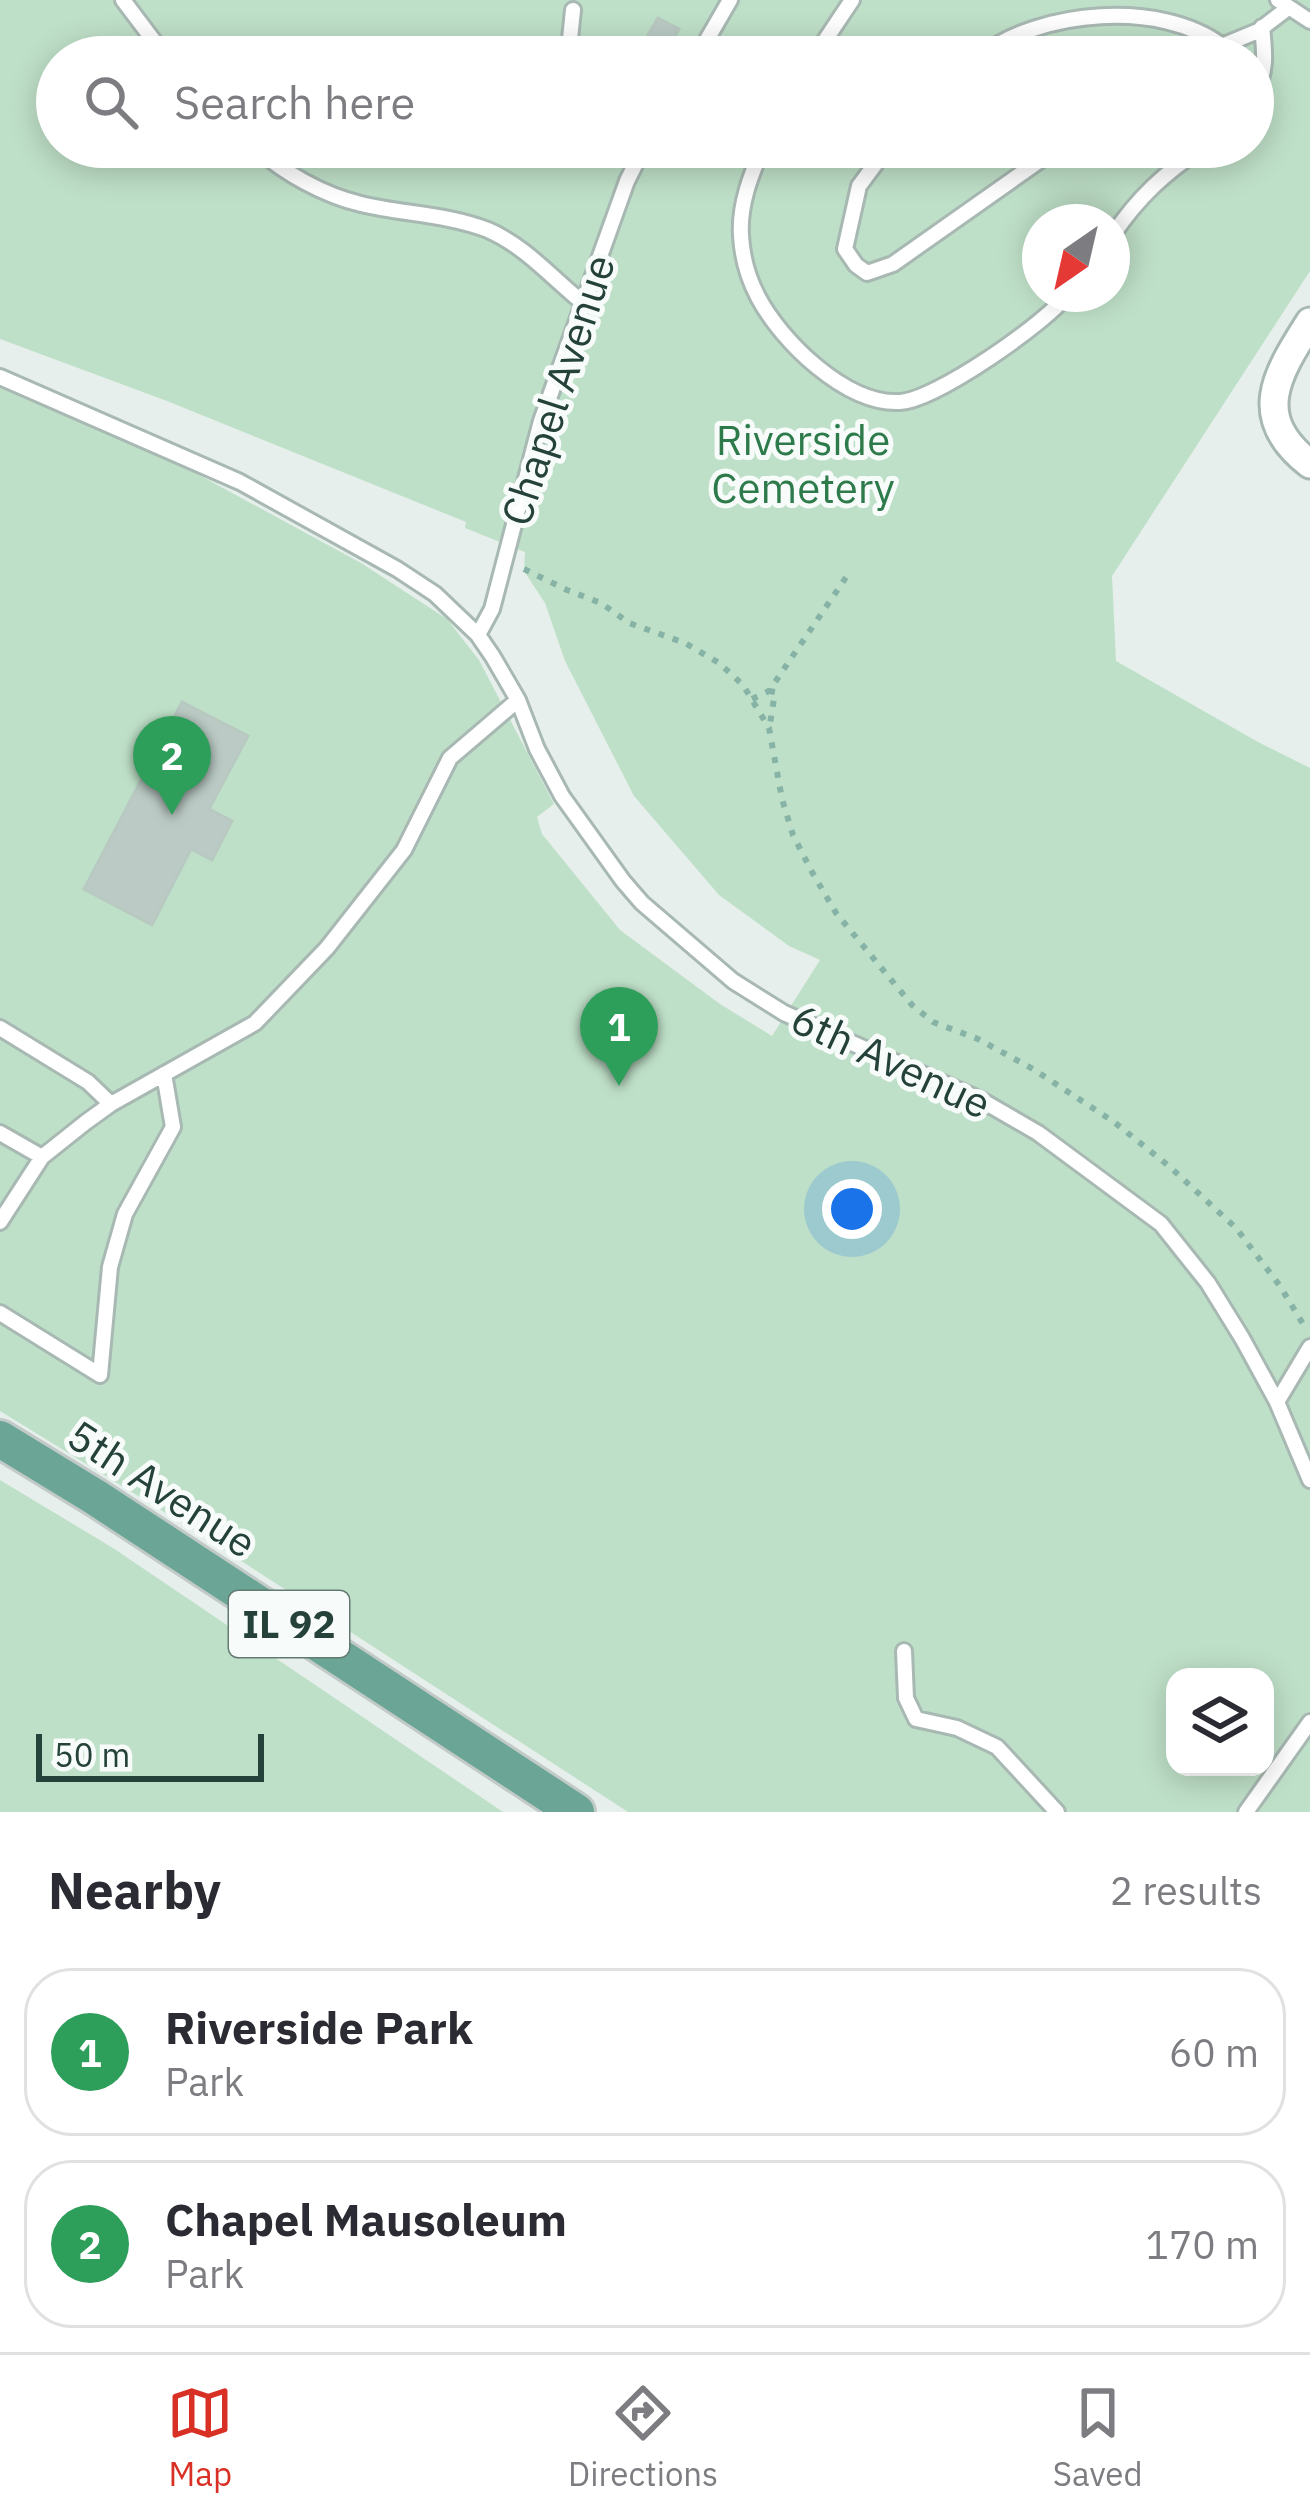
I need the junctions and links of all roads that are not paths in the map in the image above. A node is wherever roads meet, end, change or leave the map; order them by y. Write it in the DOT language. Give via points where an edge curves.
graph roads {
  1 [pos="123,0"];
  2 [pos="730,0"];
  3 [pos="852,0"];
  4 [pos="1283,4"];
  5 [pos="573,10"];
  6 [pos="1310,21"];
  7 [pos="1262,27"];
  8 [pos="150,36"];
  9 [pos="570,36"];
  10 [pos="709,36"];
  11 [pos="828,36"];
  12 [pos="1013,36"];
  13 [pos="1209,36"];
  14 [pos="1243,36"];
  15 [pos="1263,36"];
  16 [pos="284,168"];
  17 [pos="630,168"];
  18 [pos="754,168"];
  19 [pos="872,168"];
  20 [pos="1029,168"];
  21 [pos="1173,168"];
  22 [pos="1130,209"];
  23 [pos="583,303"];
  24 [pos="1051,312"];
  25 [pos="1310,322"];
  26 [pos="0,377"];
  27 [pos="1310,464"];
  28 [pos="478,634"];
  29 [pos="518,700"];
  30 [pos="0,1028"];
  31 [pos="164,1074"];
  32 [pos="110,1104"];
  33 [pos="0,1132"];
  34 [pos="42,1157"];
  35 [pos="0,1222"];
  36 [pos="0,1313"];
  37 [pos="1310,1347"];
  38 [pos="1277,1402"];
  39 [pos="0,1439"];
  40 [pos="1310,1480"];
  41 [pos="904,1651"];
  42 [pos="1310,1722"];
  43 [pos="576,1812"];
  44 [pos="1058,1812"];
  45 [pos="1246,1812"];
  1 -- 8 [label="lane"];
  2 -- 10 [label="lane"];
  3 -- 11 [label="lane"];
  4 -- 6 [label="lane"];
  4 -- 7 [label="lane"];
  5 -- 9 [label="lane"];
  7 -- 14 [label="lane"];
  7 -- 15 [label="lane"];
  12 -- 13 [label="lane" via="1050,20 1135,8 1168,14"];
  16 -- 23 [label="lane" via="358,203 490,231"];
  17 -- 23 [label="lane, Chapel Avenue"];
  18 -- 24 [label="lane" via="740,231 758,298 801,352 847,387 897,403 915,399"];
  19 -- 20 [label="lane" via="859,186 845,249 867,273 892,265"];
  21 -- 22 [label="lane"];
  23 -- 28 [label="lane, Chapel Avenue"];
  25 -- 27 [label="street" via="1276,379 1276,419"];
  26 -- 28 [label="lane, 6th Avenue" via="240,482 398,569"];
  28 -- 29 [label="lane, 6th Avenue"];
  29 -- 31 [label="lane" via="449,758 404,850 327,948 255,1023"];
  29 -- 38 [label="lane, 6th Avenue" via="562,796 642,903 760,999 981,1100 1126,1196 1161,1224 1208,1283"];
  30 -- 32 [label="lane"];
  31 -- 32 [label="lane"];
  31 -- 36 [label="lane" via="173,1127 125,1214 110,1267 100,1375"];
  32 -- 34 [label="lane"];
  33 -- 34 [label="lane"];
  34 -- 35 [label="lane"];
  37 -- 38 [label="lane"];
  38 -- 40 [label="lane, 6th Avenue"];
  39 -- 43 [label="main road, 5th Avenue / IL 92"];
  41 -- 44 [label="lane" via="906,1698 916,1719 997,1747"];
  42 -- 45 [label="lane"];
}
